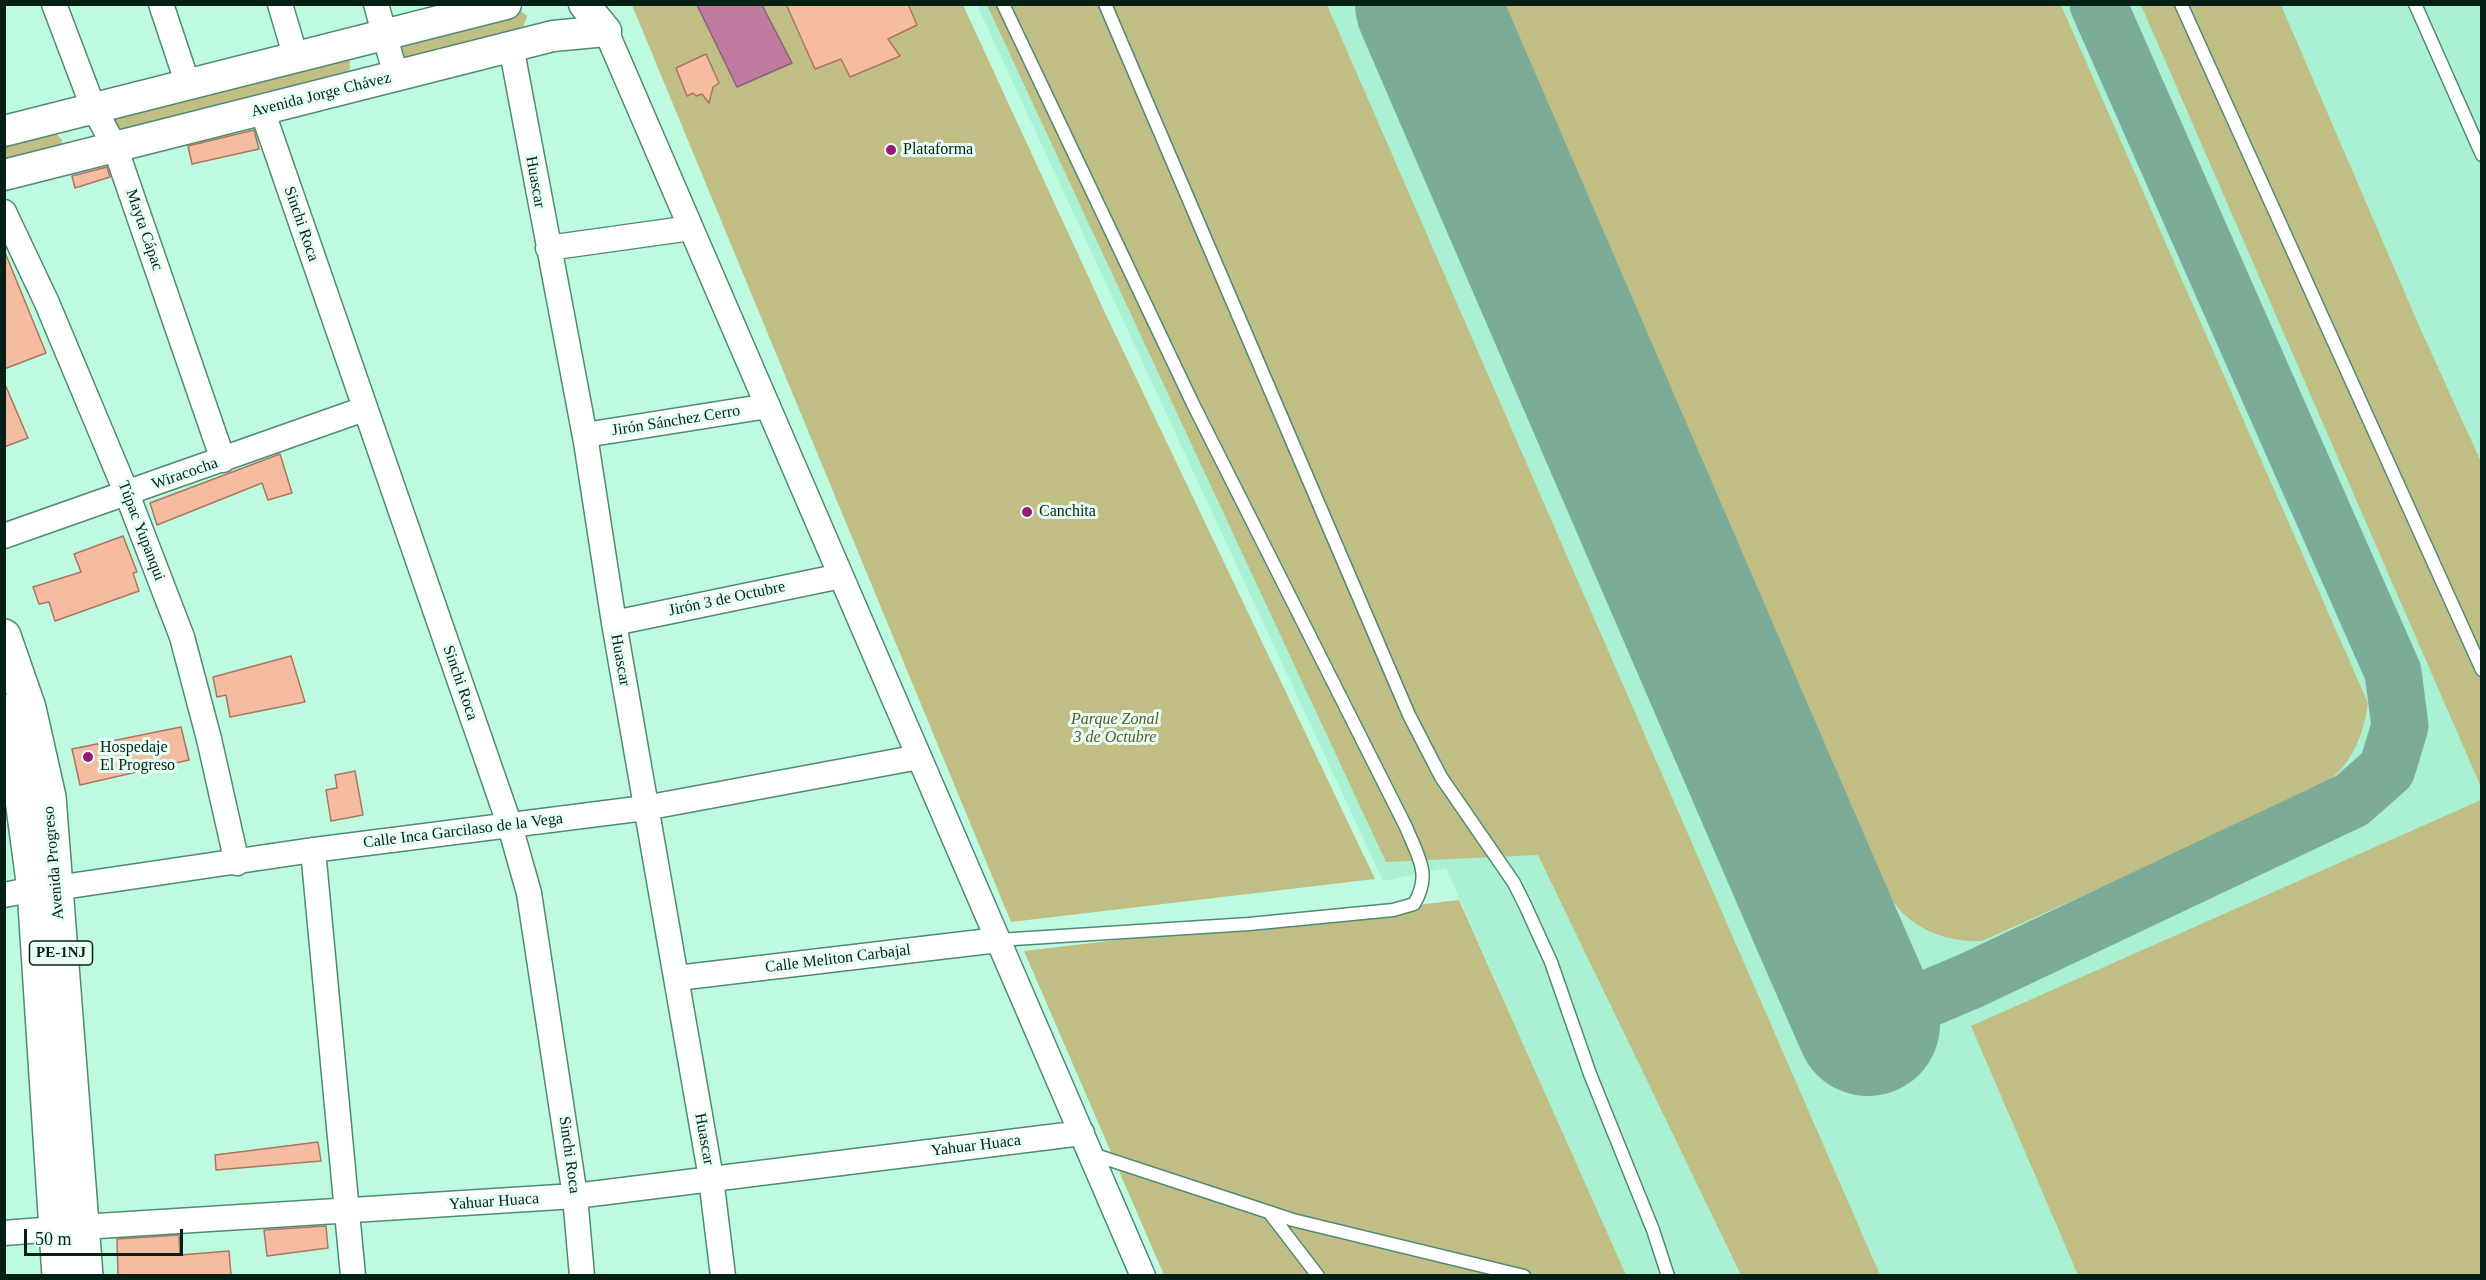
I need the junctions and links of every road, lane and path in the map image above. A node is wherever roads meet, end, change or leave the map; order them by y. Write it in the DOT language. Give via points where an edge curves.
graph roads {
  1 [pos="54,4"];
  2 [pos="161,4"];
  3 [pos="280,4"];
  4 [pos="376,4"];
  5 [pos="506,4"];
  6 [pos="584,4"];
  7 [pos="1003,4"];
  8 [pos="1105,4"];
  9 [pos="2181,4"];
  10 [pos="2415,4"];
  11 [pos="467,9"];
  12 [pos="606,30"];
  13 [pos="384,35"];
  14 [pos="511,46"];
  15 [pos="296,57"];
  16 [pos="396,76"];
  17 [pos="188,85"];
  18 [pos="93,107"];
  19 [pos="262,110"];
  20 [pos="4,131"];
  21 [pos="115,147"];
  22 [pos="2481,155"];
  23 [pos="4,175"];
  24 [pos="4,212"];
  25 [pos="691,228"];
  26 [pos="548,248"];
  27 [pos="768,406"];
  28 [pos="364,409"];
  29 [pos="585,435"];
  30 [pos="223,460"];
  31 [pos="128,494"];
  32 [pos="4,536"];
  33 [pos="841,576"];
  34 [pos="614,622"];
  35 [pos="4,636"];
  36 [pos="2481,670"];
  37 [pos="4,711"];
  38 [pos="919,757"];
  39 [pos="645,808"];
  40 [pos="510,826"];
  41 [pos="313,850"];
  42 [pos="237,863"];
  43 [pos="31,890"];
  44 [pos="998,940"];
  45 [pos="677,978"];
  46 [pos="1086,1143"];
  47 [pos="711,1178"];
  48 [pos="575,1196"];
  49 [pos="348,1212"];
  50 [pos="1269,1212"];
  51 [pos="69,1228"];
  52 [pos="4,1233"];
  53 [pos="59,1275"];
  54 [pos="86,1275"];
  55 [pos="353,1275"];
  56 [pos="582,1275"];
  57 [pos="723,1275"];
  58 [pos="1143,1275"];
  59 [pos="1318,1275"];
  60 [pos="1524,1275"];
  61 [pos="1668,1275"];
  1 -- 18 [label="street, Mayta Cápac"];
  2 -- 17 [label="street"];
  3 -- 15 [label="street"];
  4 -- 13 [label="street"];
  5 -- 11 [label="street"];
  6 -- 12 [label="street"];
  7 -- 44 [label="lane" via="1192,404 1406,827 1425,879 1414,904 1393,910 1249,924"];
  8 -- 61 [label="lane" via="1409,715 1441,777 1514,884 1551,963"];
  9 -- 36 [label="lane"];
  10 -- 22 [label="lane"];
  11 -- 13 [label="street"];
  12 -- 14 [label="street, Avenida Jorge Chávez"];
  12 -- 25 [label="street"];
  13 -- 15 [label="street"];
  13 -- 16 [label="street"];
  14 -- 16 [label="street, Avenida Jorge Chávez"];
  14 -- 26 [label="street, Huascar"];
  15 -- 17 [label="street"];
  16 -- 19 [label="street, Avenida Jorge Chávez"];
  17 -- 18 [label="street"];
  18 -- 20 [label="street"];
  18 -- 21 [label="street, Mayta Cápac"];
  19 -- 21 [label="street, Avenida Jorge Chávez"];
  19 -- 28 [label="street, Sinchi Roca"];
  21 -- 23 [label="street, Avenida Jorge Chávez"];
  21 -- 30 [label="street, Mayta Cápac"];
  24 -- 31 [label="street, Túpac Yupanqui"];
  25 -- 26 [label="street"];
  25 -- 27 [label="street"];
  26 -- 29 [label="street, Huascar"];
  27 -- 29 [label="street, Jirón Sánchez Cerro"];
  27 -- 33 [label="street"];
  28 -- 30 [label="street, Wiracocha"];
  28 -- 40 [label="street, Sinchi Roca"];
  29 -- 34 [label="street, Huascar"];
  30 -- 31 [label="street, Wiracocha"];
  31 -- 32 [label="street, Wiracocha"];
  31 -- 42 [label="street, Túpac Yupanqui" via="182,637"];
  33 -- 34 [label="street, Jirón 3 de Octubre"];
  33 -- 38 [label="street"];
  34 -- 39 [label="street, Huascar"];
  35 -- 43 [label="main road, Avenida Progreso / PE-1NJ" via="29,708 49,797"];
  37 -- 43 [label="main road, Avenida Progreso / PE-1NJ" via="17,762"];
  38 -- 39 [label="street, Calle Inca Garcilaso de la Vega"];
  38 -- 44 [label="street"];
  39 -- 40 [label="street, Calle Inca Garcilaso de la Vega"];
  39 -- 45 [label="street, Huascar"];
  40 -- 41 [label="street, Calle Inca Garcilaso de la Vega"];
  40 -- 48 [label="street, Sinchi Roca" via="529,893"];
  41 -- 42 [label="street, Calle Inca Garcilaso de la Vega"];
  41 -- 49 [label="street"];
  42 -- 43 [label="street, Calle Inca Garcilaso de la Vega"];
  43 -- 51 [label="main road, Avenida Progreso / PE-1NJ"];
  44 -- 45 [label="street, Calle Meliton Carbajal"];
  44 -- 46 [label="street"];
  45 -- 47 [label="street, Huascar"];
  46 -- 47 [label="street, Yahuar Huaca"];
  46 -- 50 [label="lane"];
  46 -- 58 [label="street"];
  47 -- 48 [label="street, Yahuar Huaca"];
  47 -- 57 [label="street, Huascar"];
  48 -- 49 [label="street, Yahuar Huaca"];
  48 -- 56 [label="street, Sinchi Roca"];
  49 -- 51 [label="street, Yahuar Huaca"];
  49 -- 55 [label="street"];
  50 -- 59 [label="lane"];
  50 -- 60 [label="lane"];
  51 -- 52 [label="street, Yahuar Huaca"];
  51 -- 53 [label="main road, Avenida Progreso / PE-1NJ"];
  51 -- 54 [label="main road, Avenida Progreso / PE-1NJ"];
}
